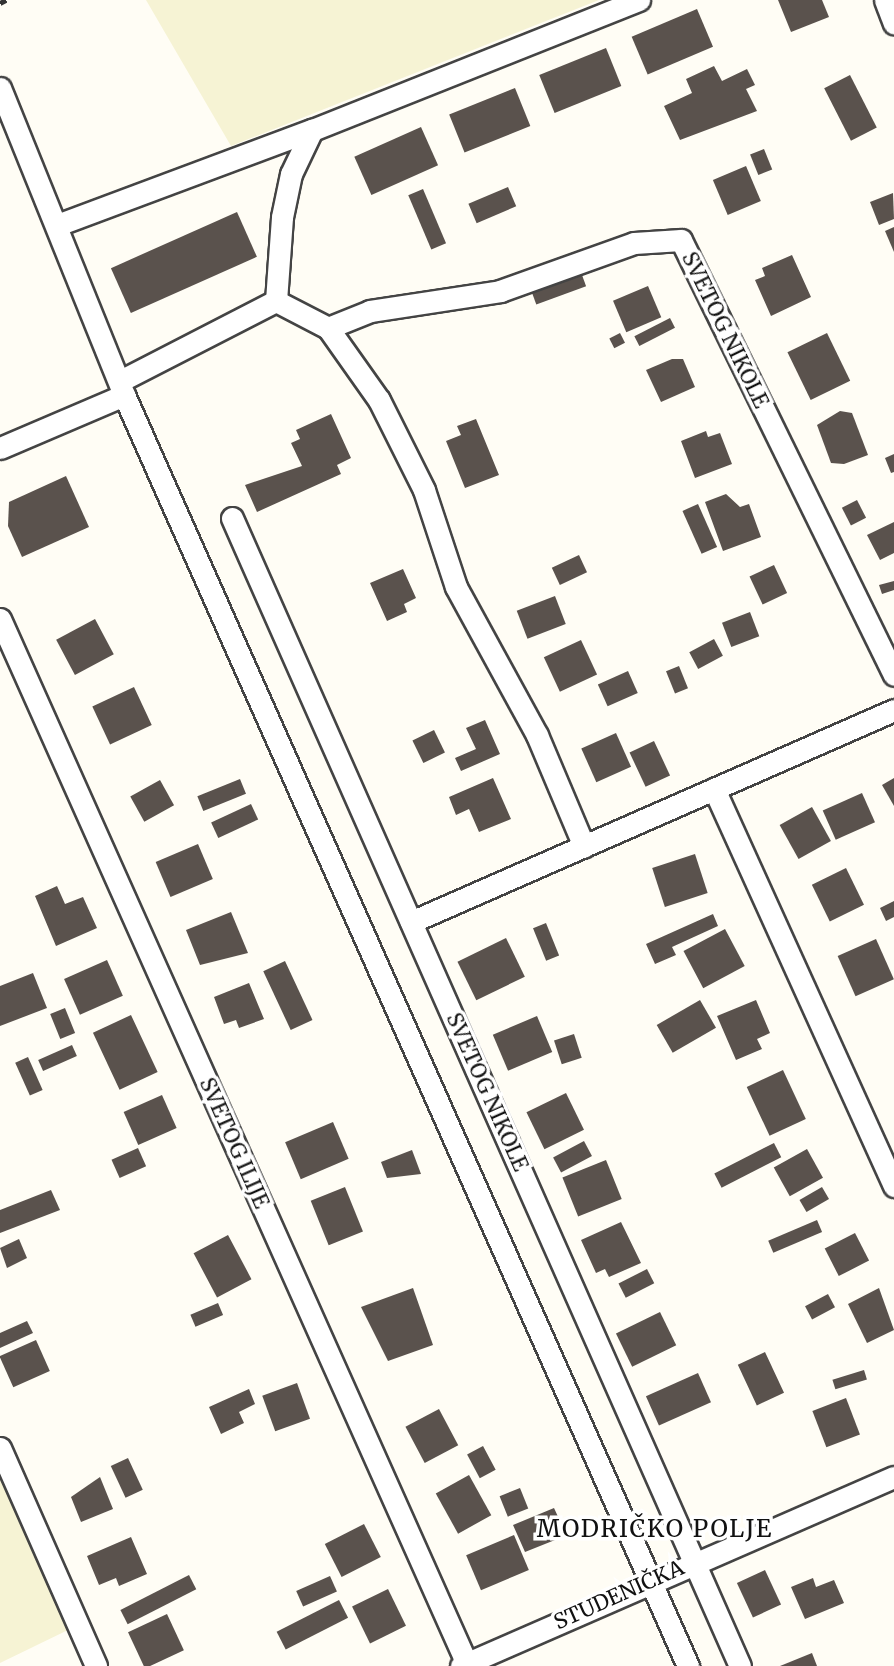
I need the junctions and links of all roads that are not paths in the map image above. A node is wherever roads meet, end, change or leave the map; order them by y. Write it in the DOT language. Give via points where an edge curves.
graph roads {
  1 [pos="639,0"];
  2 [pos="885,0"];
  3 [pos="894,23"];
  4 [pos="0,88"];
  5 [pos="312,130"];
  6 [pos="60,224"];
  7 [pos="276,301"];
  8 [pos="328,328"];
  9 [pos="123,388"];
  10 [pos="0,448"];
  11 [pos="232,519"];
  12 [pos="0,620"];
  13 [pos="894,675"];
  14 [pos="894,710"];
  15 [pos="714,789"];
  16 [pos="584,846"];
  17 [pos="411,922"];
  18 [pos="894,1186"];
  19 [pos="0,1448"];
  20 [pos="894,1477"];
  21 [pos="695,1561"];
  22 [pos="650,1581"];
  23 [pos="465,1665"];
  24 [pos="96,1666"];
  25 [pos="688,1666"];
  26 [pos="740,1666"];
  1 -- 5 [label="street"];
  2 -- 3 [label="street"];
  4 -- 6 [label="street"];
  5 -- 6 [label="street"];
  5 -- 7 [label="street" via="291,174 282,217"];
  6 -- 9 [label="street"];
  7 -- 8 [label="street"];
  7 -- 9 [label="street"];
  8 -- 13 [label="street, SVETOG NIKOLE" via="370,311 500,291 634,243 681,240"];
  8 -- 16 [label="street" via="396,434 424,490 456,587 537,735"];
  9 -- 10 [label="street"];
  9 -- 22 [label="street"];
  11 -- 17 [label="street, SVETOG NIKOLE"];
  12 -- 23 [label="street, SVETOG ILIJE"];
  14 -- 15 [label="street"];
  15 -- 16 [label="street"];
  15 -- 18 [label="street"];
  16 -- 17 [label="street"];
  17 -- 21 [label="street, SVETOG NIKOLE"];
  19 -- 24 [label="street"];
  20 -- 21 [label="street, STUDENIČKA"];
  21 -- 22 [label="street, STUDENIČKA"];
  21 -- 26 [label="street, SVETOG NIKOLE"];
  22 -- 23 [label="street, STUDENIČKA"];
  22 -- 25 [label="street"];
}
